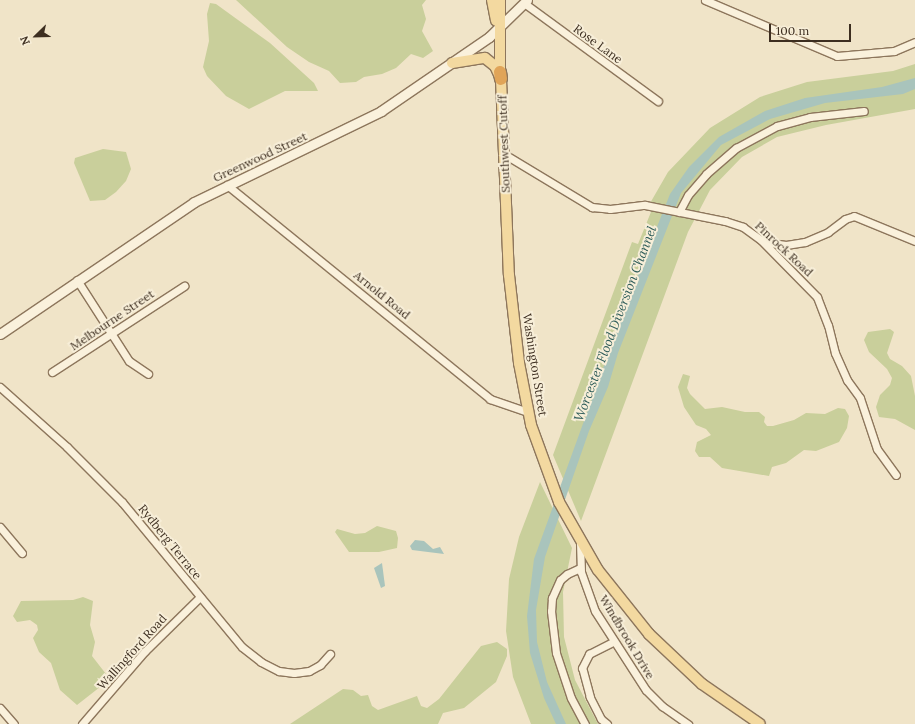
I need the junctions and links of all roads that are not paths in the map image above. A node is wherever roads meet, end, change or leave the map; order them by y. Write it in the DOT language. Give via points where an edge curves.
graph roads {
  1 [pos="492,0"];
  2 [pos="500,0"];
  3 [pos="705,0"];
  4 [pos="526,1"];
  5 [pos="498,29"];
  6 [pos="915,42"];
  7 [pos="452,63"];
  8 [pos="501,75"];
  9 [pos="658,102"];
  10 [pos="864,111"];
  11 [pos="504,154"];
  12 [pos="227,185"];
  13 [pos="677,211"];
  14 [pos="915,241"];
  15 [pos="763,242"];
  16 [pos="508,260"];
  17 [pos="77,280"];
  18 [pos="184,286"];
  19 [pos="112,332"];
  20 [pos="0,334"];
  21 [pos="52,372"];
  22 [pos="148,374"];
  23 [pos="0,387"];
  24 [pos="528,412"];
  25 [pos="896,475"];
  26 [pos="0,527"];
  27 [pos="578,539"];
  28 [pos="22,553"];
  29 [pos="580,568"];
  30 [pos="200,597"];
  31 [pos="614,641"];
  32 [pos="330,654"];
  33 [pos="0,708"];
  34 [pos="14,724"];
  35 [pos="82,724"];
  36 [pos="585,724"];
  37 [pos="607,724"];
  38 [pos="688,724"];
  39 [pos="760,724"];
  1 -- 5 [label="main road, Southwest Cutoff"];
  2 -- 5 [label="main road, Southwest Cutoff"];
  3 -- 6 [label="street" via="837,56 894,51"];
  4 -- 5 [label="main road, Greenwood Street"];
  4 -- 9 [label="street, Rose Lane"];
  5 -- 7 [label="main road, Greenwood Street"];
  5 -- 8 [label="main road, Southwest Cutoff"];
  7 -- 8 [label="main road" via="485,58"];
  7 -- 12 [label="main road, Greenwood Street" via="366,120"];
  8 -- 11 [label="main road, Southwest Cutoff"];
  10 -- 13 [label="street" via="810,116 776,126 736,148 706,174"];
  11 -- 13 [label="street, Pinrock Road" via="592,207 610,209 645,205"];
  11 -- 16 [label="main road, Southwest Cutoff"];
  12 -- 17 [label="main road, Greenwood Street" via="186,207"];
  12 -- 24 [label="street, Arnold Road" via="490,399"];
  13 -- 15 [label="street, Pinrock Road" via="737,224"];
  14 -- 15 [label="street" via="854,216 805,242 786,245"];
  15 -- 25 [label="street, Pinrock Road" via="817,297 835,353 847,380 862,403 866,423 879,453"];
  16 -- 24 [label="main road, Washington Street" via="519,363"];
  17 -- 19 [label="street"];
  17 -- 20 [label="main road, Greenwood Street"];
  18 -- 19 [label="street, Melbourne Street"];
  19 -- 21 [label="street, Melbourne Street"];
  19 -- 22 [label="street" via="129,361"];
  23 -- 30 [label="street, Rydberg Terrace" via="67,447 122,502"];
  24 -- 27 [label="main road, Washington Street" via="553,488"];
  26 -- 28 [label="street"];
  27 -- 29 [label="street, Windbrook Drive"];
  27 -- 39 [label="main road, Washington Street" via="612,590 662,649 710,690"];
  29 -- 31 [label="street, Windbrook Drive" via="595,611"];
  29 -- 36 [label="street" via="566,574 560,580 552,598 551,611 556,653 571,698"];
  30 -- 32 [label="street, Rydberg Terrace" via="242,647 261,662 279,671 309,672"];
  30 -- 35 [label="street, Wallingford Road" via="145,651"];
  31 -- 37 [label="street" via="589,654 582,668 590,697 601,719"];
  31 -- 38 [label="street, Windbrook Drive" via="650,695"];
  33 -- 34 [label="street"];
}
